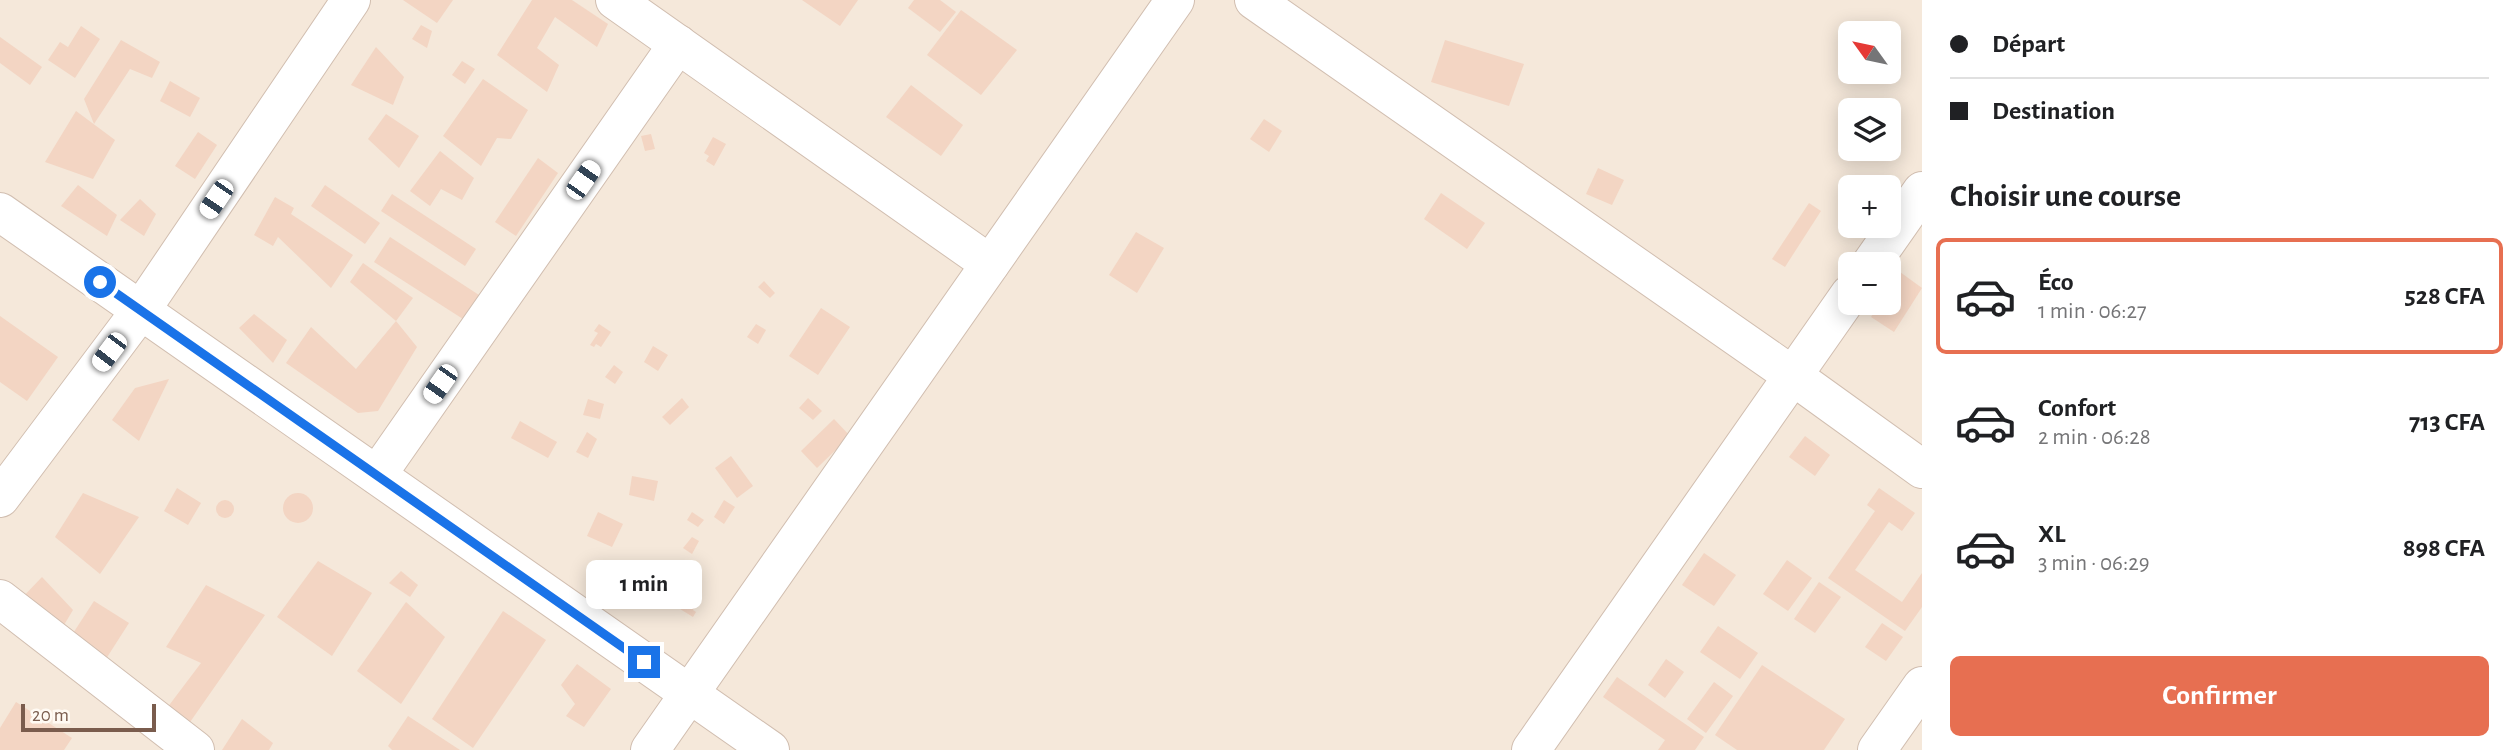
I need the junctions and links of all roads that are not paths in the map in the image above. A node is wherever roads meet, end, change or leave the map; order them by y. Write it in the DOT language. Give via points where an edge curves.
graph roads {
  1 [pos="351,0"];
  2 [pos="615,0"];
  3 [pos="1175,0"];
  4 [pos="1254,0"];
  5 [pos="678,44"];
  6 [pos="1922,191"];
  7 [pos="0,212"];
  8 [pos="1879,252"];
  9 [pos="990,264"];
  10 [pos="141,310"];
  11 [pos="1838,311"];
  12 [pos="1793,376"];
  13 [pos="1922,469"];
  14 [pos="377,475"];
  15 [pos="0,498"];
  16 [pos="0,599"];
  17 [pos="1922,686"];
  18 [pos="689,694"];
  19 [pos="188,748"];
  20 [pos="650,750"];
  21 [pos="770,750"];
  22 [pos="1531,750"];
  23 [pos="1877,750"];
  1 -- 10 [label="street"];
  2 -- 5 [label="street"];
  3 -- 9 [label="street"];
  4 -- 12 [label="street"];
  5 -- 9 [label="street"];
  5 -- 14 [label="street"];
  6 -- 8 [label="street"];
  7 -- 10 [label="street"];
  9 -- 18 [label="street"];
  10 -- 14 [label="street"];
  10 -- 15 [label="street"];
  11 -- 12 [label="street"];
  12 -- 13 [label="street"];
  12 -- 22 [label="street"];
  14 -- 18 [label="street"];
  16 -- 19 [label="street"];
  17 -- 23 [label="street"];
  18 -- 20 [label="street"];
  18 -- 21 [label="street"];
}
